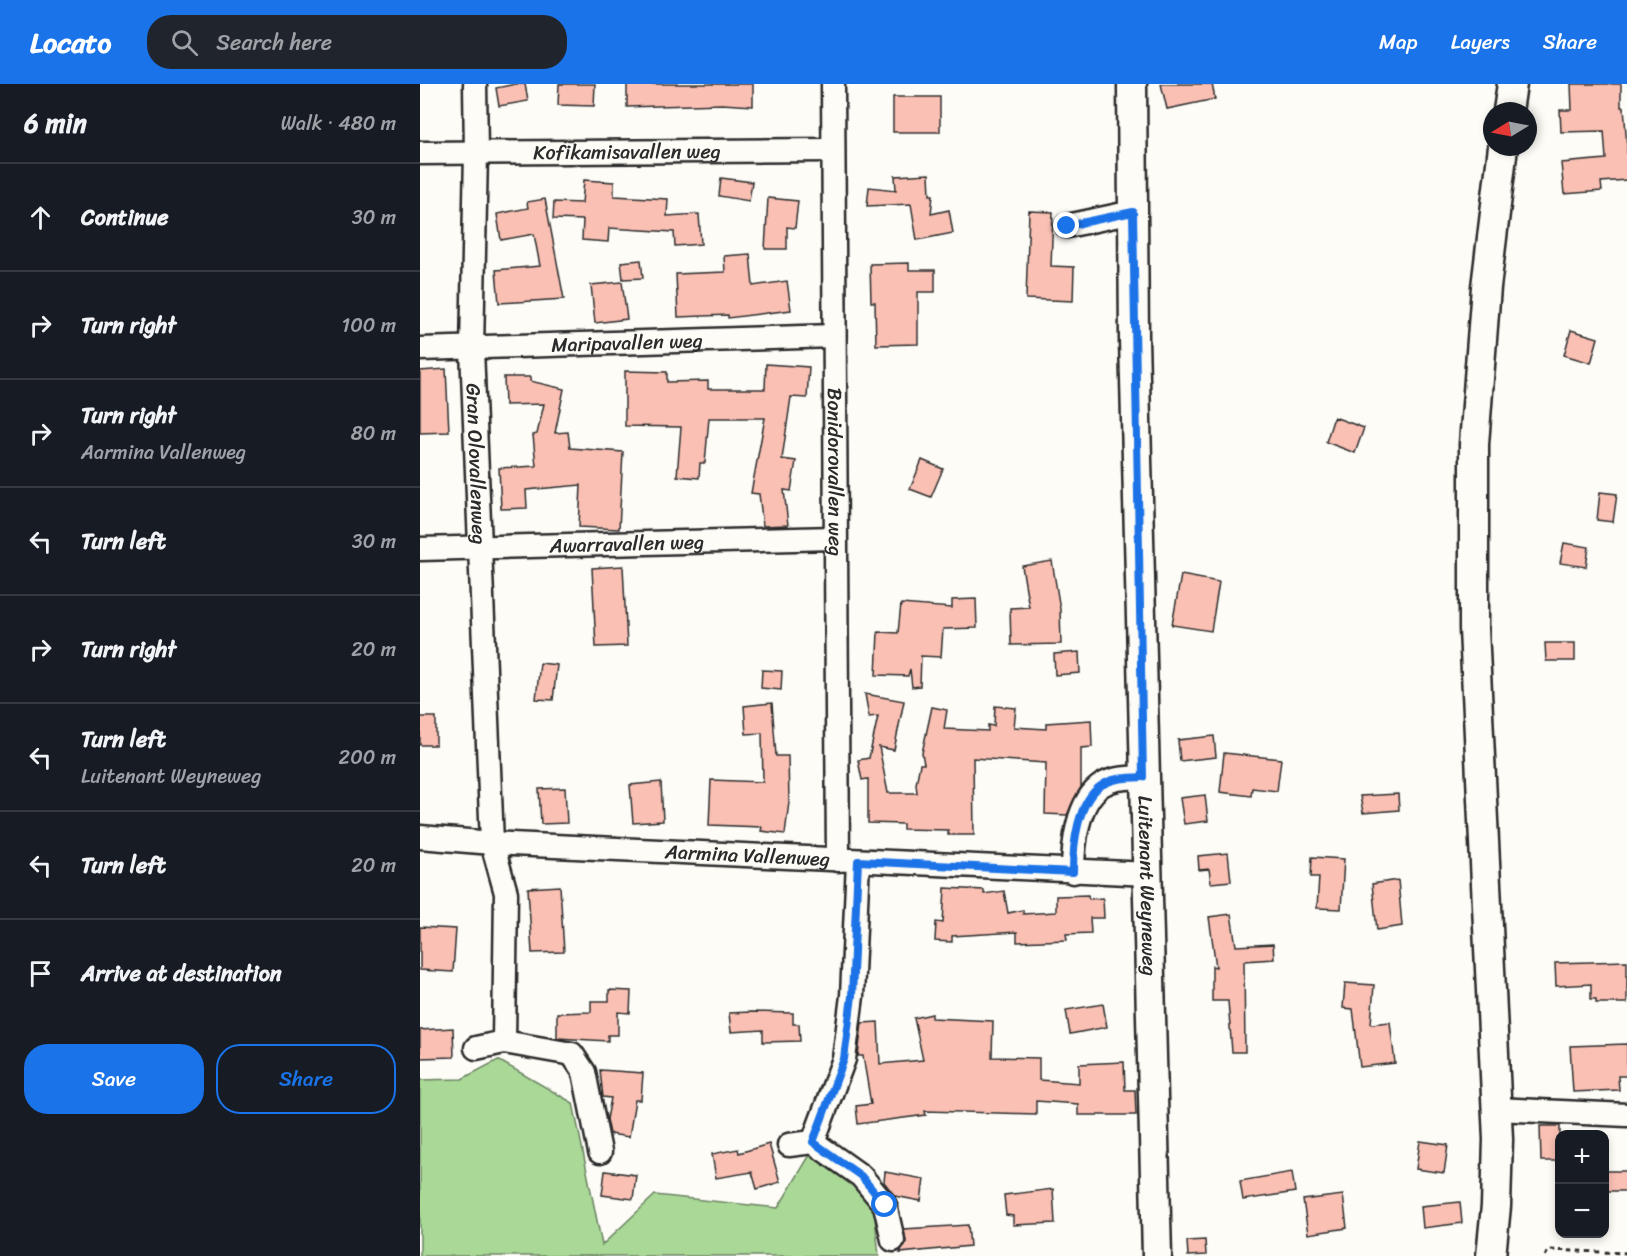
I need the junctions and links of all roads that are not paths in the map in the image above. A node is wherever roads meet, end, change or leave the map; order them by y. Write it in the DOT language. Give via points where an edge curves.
graph roads {
  1 [pos="475,84"];
  2 [pos="833,84"];
  3 [pos="1132,84"];
  4 [pos="1512,84"];
  5 [pos="1509,102"];
  6 [pos="833,150"];
  7 [pos="420,153"];
  8 [pos="476,153"];
  9 [pos="1502,156"];
  10 [pos="1133,212"];
  11 [pos="1067,226"];
  12 [pos="834,336"];
  13 [pos="420,349"];
  14 [pos="472,349"];
  15 [pos="834,538"];
  16 [pos="478,548"];
  17 [pos="420,549"];
  18 [pos="1143,777"];
  19 [pos="420,837"];
  20 [pos="492,843"];
  21 [pos="848,861"];
  22 [pos="1073,872"];
  23 [pos="1149,874"];
  24 [pos="504,1042"];
  25 [pos="476,1048"];
  26 [pos="1496,1109"];
  27 [pos="1627,1115"];
  28 [pos="813,1142"];
  29 [pos="789,1145"];
  30 [pos="600,1152"];
  31 [pos="893,1240"];
  32 [pos="1157,1256"];
  33 [pos="1491,1256"];
  1 -- 8 [label="street, Gran Olovallenweg"];
  2 -- 6 [label="street, Bonidorovallen weg"];
  3 -- 10 [label="main road, Luitenant Weyneweg"];
  4 -- 5 [label="main road"];
  6 -- 8 [label="street, Kofikamisavallen weg"];
  6 -- 12 [label="street, Bonidorovallen weg"];
  7 -- 8 [label="street, Kofikamisavallen weg"];
  8 -- 14 [label="street, Gran Olovallenweg"];
  9 -- 26 [label="main road" via="1486,287 1474,444 1474,629"];
  10 -- 11 [label="street"];
  10 -- 18 [label="main road, Luitenant Weyneweg"];
  12 -- 14 [label="street, Maripavallen weg"];
  12 -- 15 [label="street, Bonidorovallen weg"];
  13 -- 14 [label="street, Maripavallen weg"];
  14 -- 16 [label="street, Gran Olovallenweg"];
  15 -- 16 [label="street, Awarravallen weg"];
  15 -- 21 [label="street, Bonidorovallen weg"];
  16 -- 17 [label="street, Awarravallen weg"];
  16 -- 20 [label="street, Gran Olovallenweg"];
  18 -- 22 [label="street" via="1117,778 1097,790 1074,835"];
  18 -- 23 [label="main road, Luitenant Weyneweg"];
  19 -- 20 [label="street, Aarmina Vallenweg"];
  20 -- 21 [label="street, Aarmina Vallenweg"];
  20 -- 24 [label="street, Gran Olovallenweg" via="506,893"];
  21 -- 22 [label="street, Aarmina Vallenweg"];
  21 -- 28 [label="street, Bonidorovallen weg" via="852,996 844,1059"];
  22 -- 23 [label="street, Aarmina Vallenweg"];
  23 -- 32 [label="main road, Luitenant Weyneweg"];
  24 -- 25 [label="street"];
  24 -- 30 [label="street" via="572,1054 584,1072"];
  26 -- 27 [label="street"];
  26 -- 33 [label="main road"];
  28 -- 29 [label="street"];
  28 -- 31 [label="street" via="861,1176 885,1205"];
}
